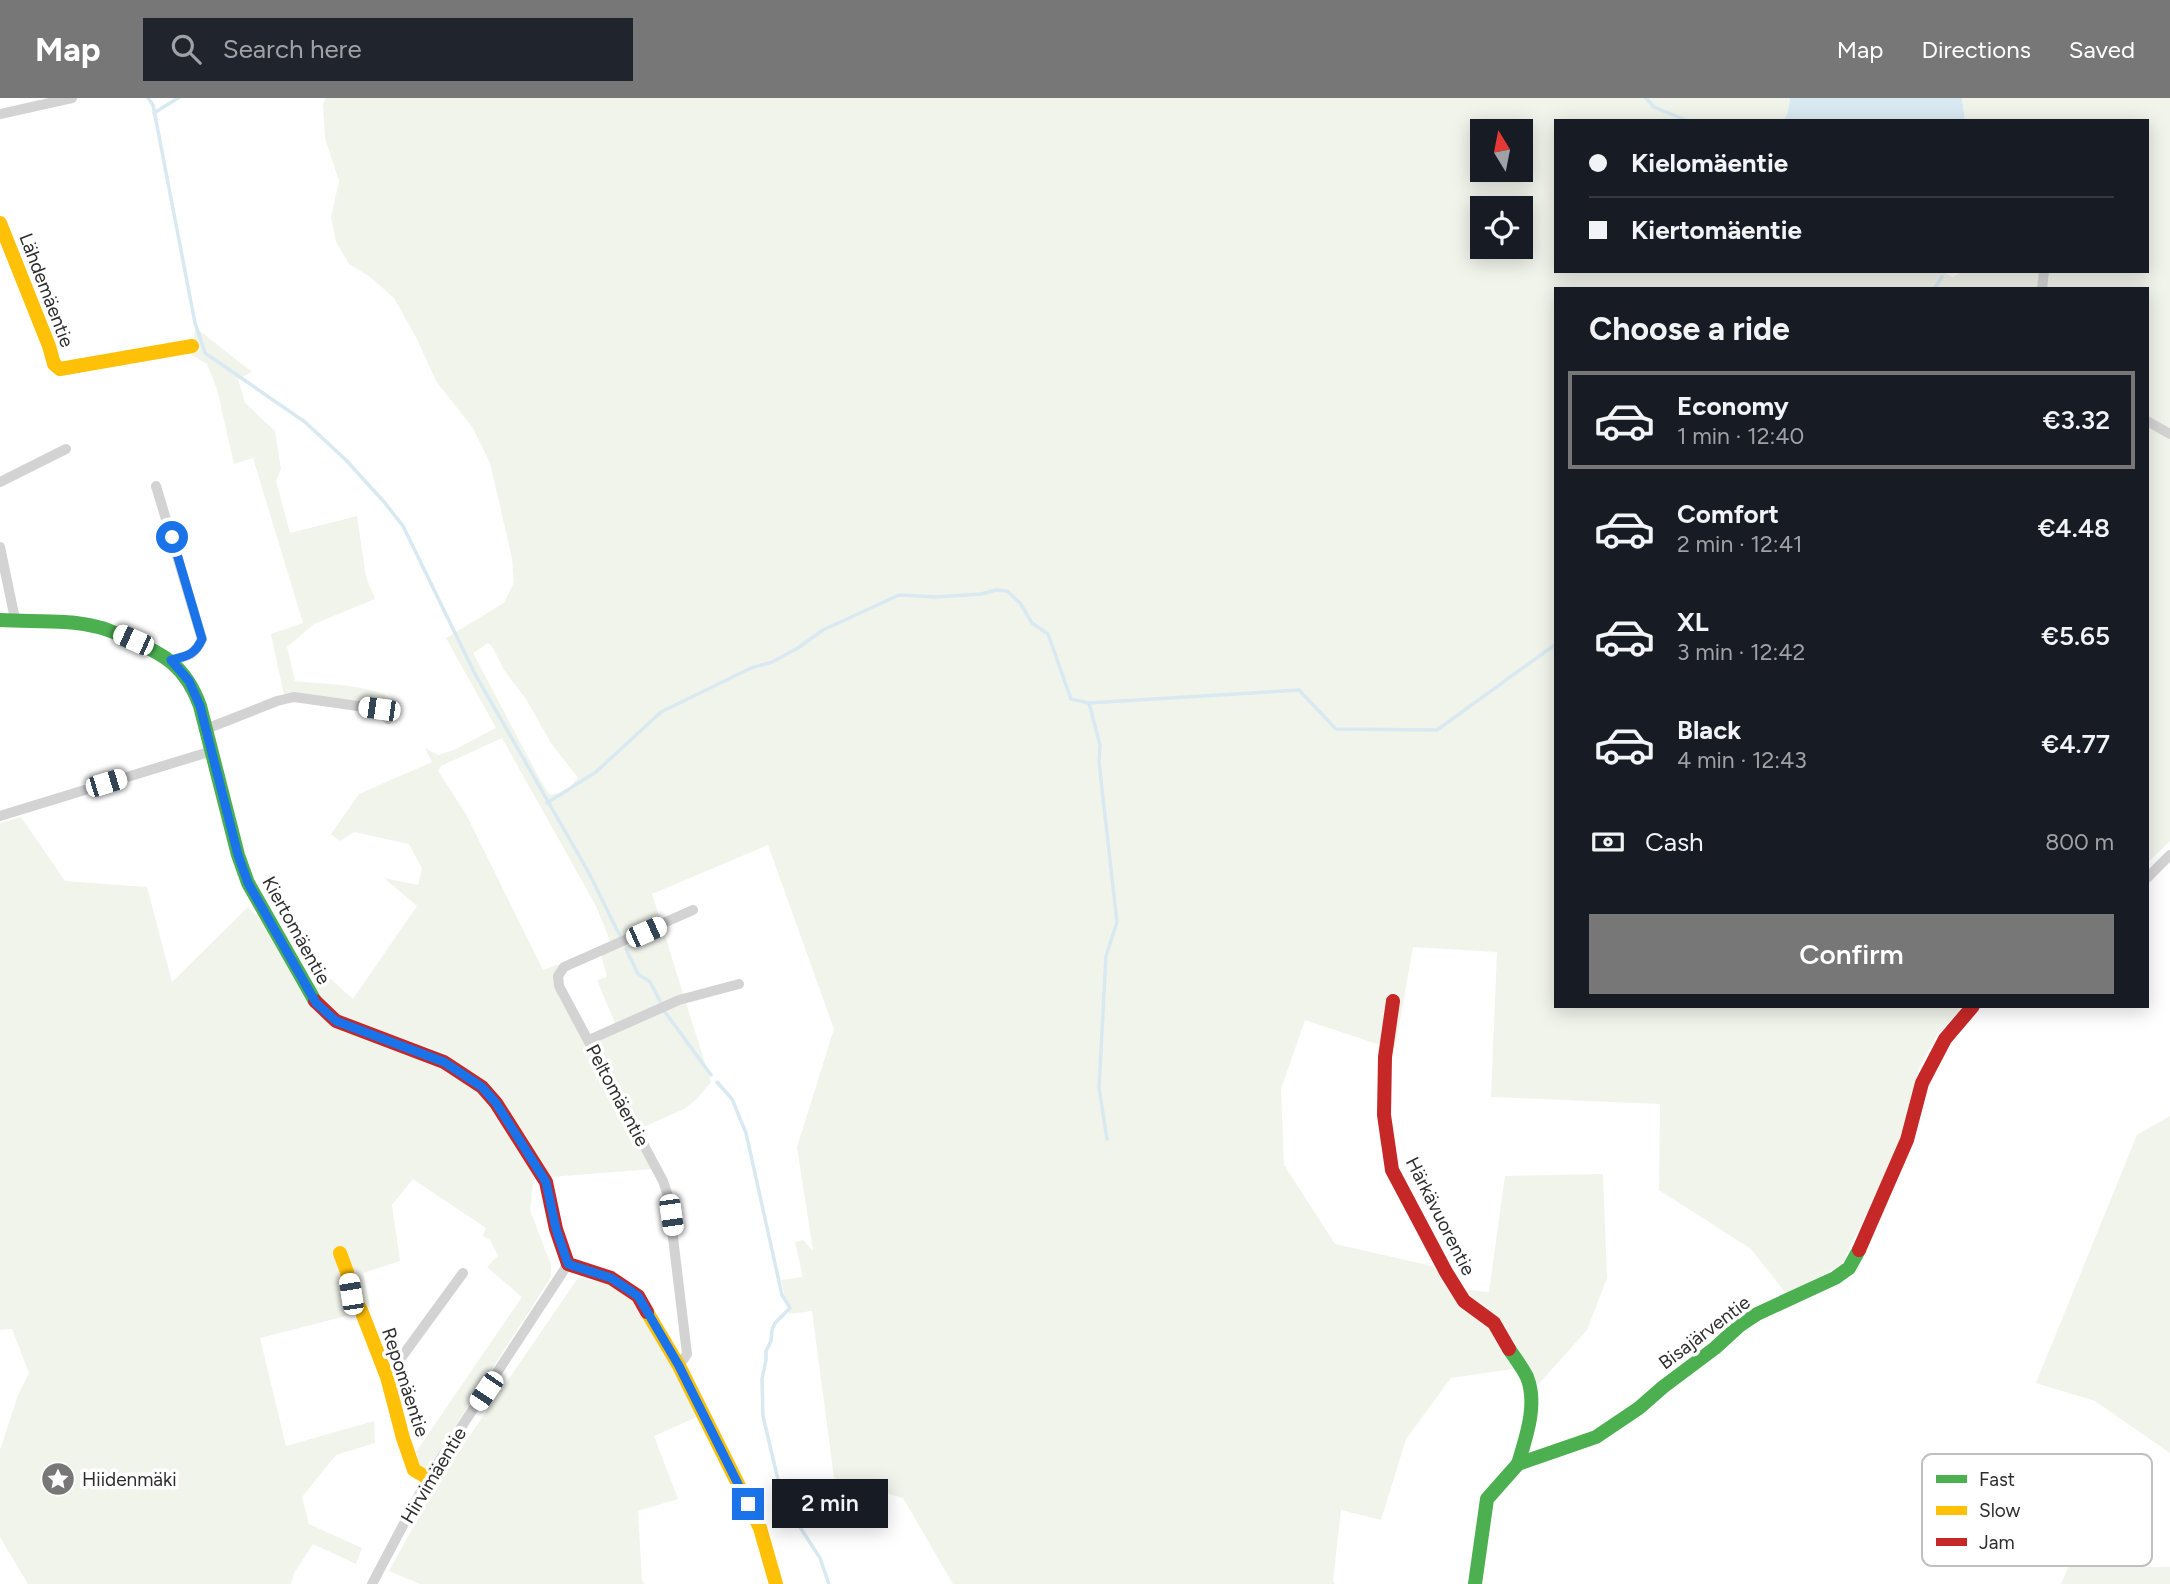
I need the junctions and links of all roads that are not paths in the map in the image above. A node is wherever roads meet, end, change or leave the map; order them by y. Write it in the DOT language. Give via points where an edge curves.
graph roads {
  1 [pos="72,98"];
  2 [pos="0,114"];
  3 [pos="0,223"];
  4 [pos="192,346"];
  5 [pos="2149,422"];
  6 [pos="2170,434"];
  7 [pos="66,449"];
  8 [pos="0,482"];
  9 [pos="156,486"];
  10 [pos="0,547"];
  11 [pos="7,620"];
  12 [pos="171,660"];
  13 [pos="388,719"];
  14 [pos="206,729"];
  15 [pos="212,751"];
  16 [pos="0,816"];
  17 [pos="2170,855"];
  18 [pos="2149,876"];
  19 [pos="693,911"];
  20 [pos="739,984"];
  21 [pos="1394,1001"];
  22 [pos="1971,1008"];
  23 [pos="589,1040"];
  24 [pos="340,1252"];
  25 [pos="568,1264"];
  26 [pos="463,1273"];
  27 [pos="679,1366"];
  28 [pos="387,1377"];
  29 [pos="1518,1464"];
  30 [pos="428,1478"];
  31 [pos="372,1584"];
  32 [pos="776,1584"];
  33 [pos="1475,1584"];
  1 -- 2 [label="street"];
  3 -- 4 [label="street, Lähdemäentie" via="54,364 60,369"];
  5 -- 6 [label="street"];
  7 -- 8 [label="street"];
  9 -- 12 [label="street" via="202,639 197,650"];
  10 -- 11 [label="street"];
  11 -- 12 [label="street, Kiertomäentie" via="100,627"];
  12 -- 14 [label="street, Kiertomäentie" via="194,689"];
  13 -- 14 [label="street" via="379,709 294,697"];
  14 -- 15 [label="street, Kiertomäentie"];
  15 -- 16 [label="street"];
  15 -- 25 [label="street, Kiertomäentie" via="248,883 316,1003 336,1021 444,1062 482,1087 546,1182"];
  17 -- 18 [label="street"];
  19 -- 23 [label="street, Peltomäentie" via="564,967 558,976 559,986"];
  20 -- 23 [label="street" via="679,1000"];
  21 -- 29 [label="street, Härkävuorentie" via="1385,1058 1384,1115 1392,1170 1464,1301 1494,1323 1527,1378 1532,1401"];
  22 -- 29 [label="street, Bisajärventie" via="1945,1040 1922,1083 1907,1140 1849,1268 1739,1326 1596,1437"];
  23 -- 27 [label="street, Peltomäentie" via="668,1196 687,1354"];
  24 -- 28 [label="street, Repomäentie" via="351,1294"];
  25 -- 27 [label="street" via="611,1278 638,1296"];
  25 -- 30 [label="street, Hirvimäentie"];
  26 -- 28 [label="street"];
  27 -- 32 [label="street" via="760,1528"];
  28 -- 30 [label="street, Repomäentie" via="414,1470"];
  29 -- 33 [label="street, Bisajärventie" via="1487,1499"];
  30 -- 31 [label="street, Hirvimäentie"];
}
